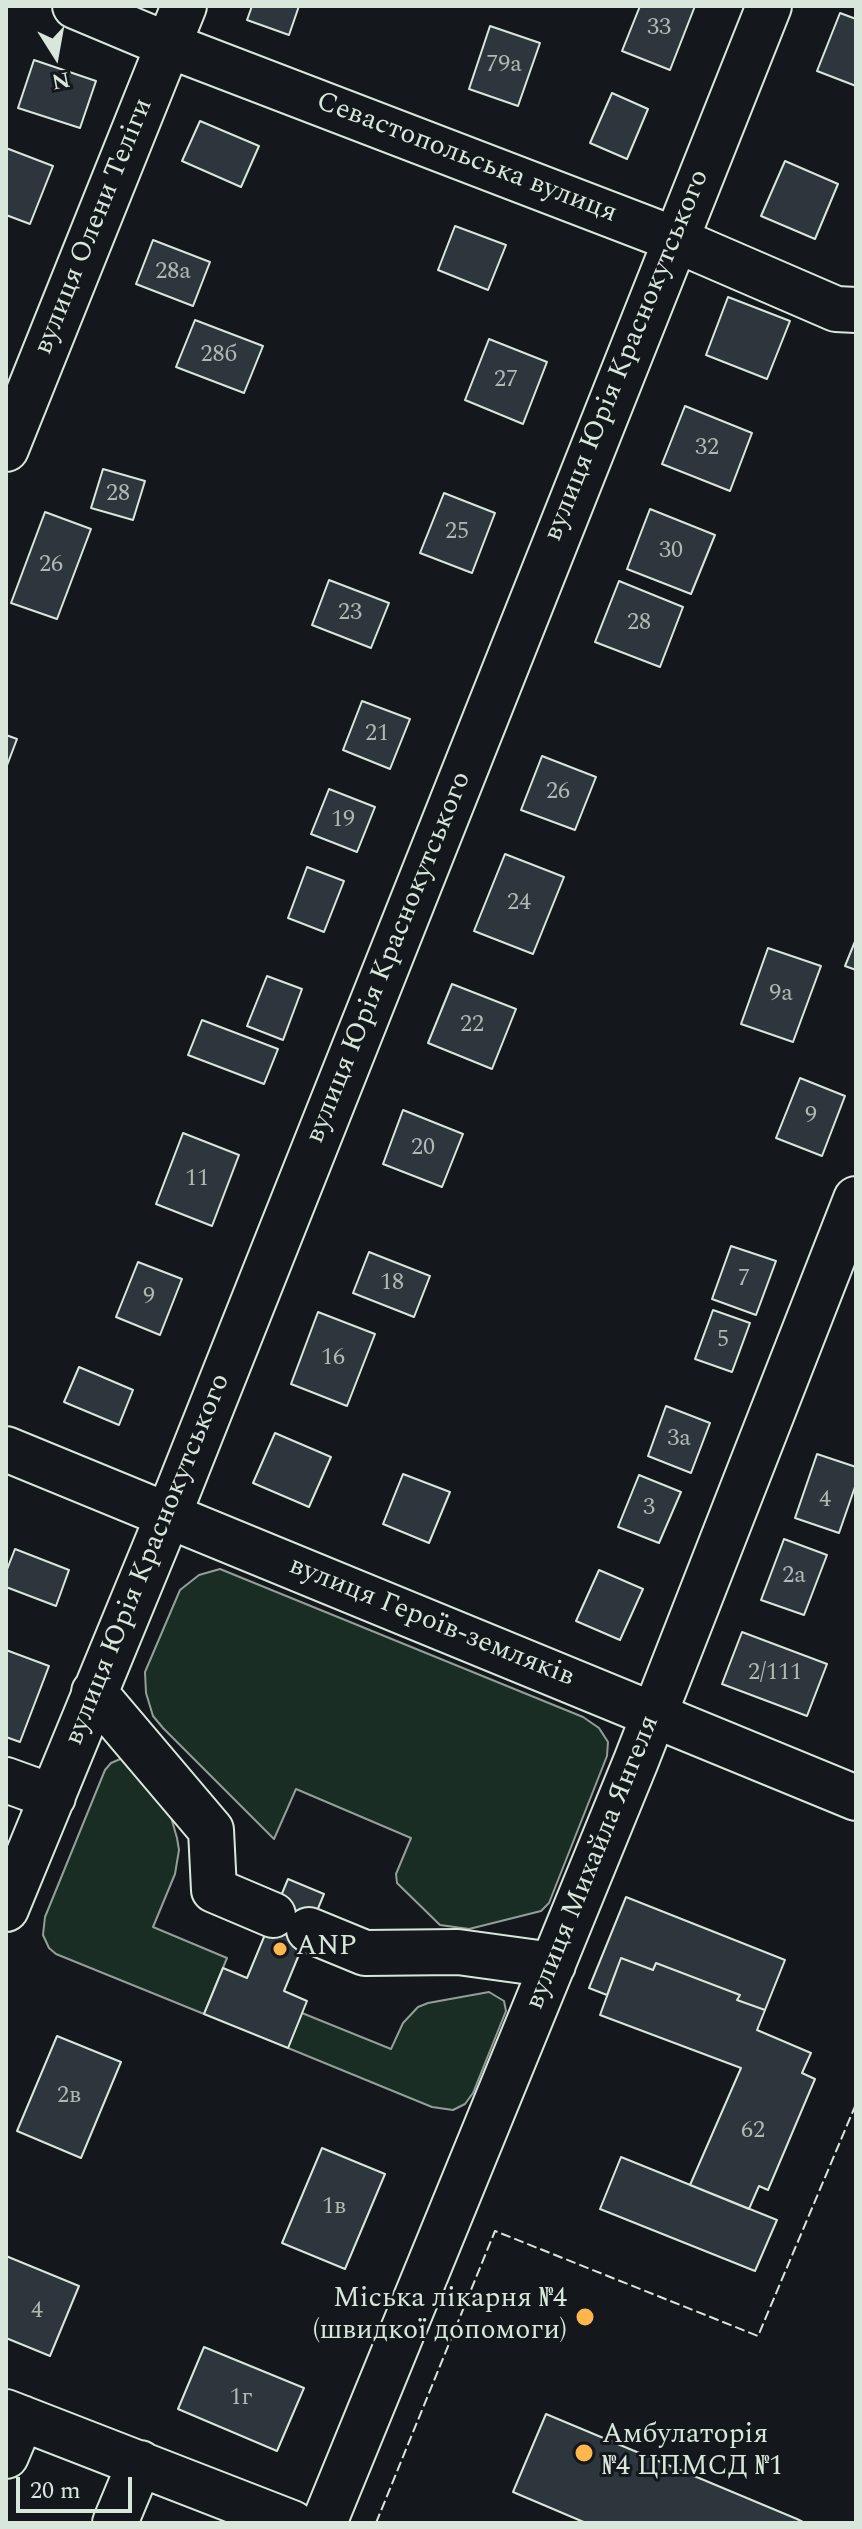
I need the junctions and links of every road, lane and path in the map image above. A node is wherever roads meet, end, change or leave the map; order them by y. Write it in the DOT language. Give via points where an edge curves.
graph roads {
  1 [pos="75,6"];
  2 [pos="769,6"];
  3 [pos="176,25"];
  4 [pos="674,239"];
  5 [pos="856,310"];
  6 [pos="6,449"];
  7 [pos="856,1199"];
  8 [pos="6,1449"];
  9 [pos="168,1516"];
  10 [pos="94,1692"];
  11 [pos="654,1713"];
  12 [pos="6,1780"];
  13 [pos="53,1797"];
  14 [pos="856,1798"];
  15 [pos="10,1886"];
  16 [pos="553,1965"];
  17 [pos="11,2429"];
  18 [pos="140,2463"];
  19 [pos="115,2523"];
  20 [pos="292,2523"];
  21 [pos="324,2523"];
  1 -- 3 [label="street, Севастопольська вулиця"];
  2 -- 4 [label="street, вулиця Юрія Краснокутського"];
  3 -- 4 [label="street, Севастопольська вулиця"];
  3 -- 6 [label="street, вулиця Олени Теліги"];
  4 -- 5 [label="street, Севастопольська вулиця" via="836,309"];
  4 -- 9 [label="street, вулиця Юрія Краснокутського"];
  7 -- 11 [label="street, вулиця Михайла Янгеля"];
  8 -- 9 [label="street, вулиця Героїв-земляків"];
  9 -- 10 [label="street, вулиця Юрія Краснокутського"];
  9 -- 11 [label="street, вулиця Героїв-земляків"];
  10 -- 13 [label="street, вулиця Юрія Краснокутського"];
  10 -- 16 [label="street" via="211,1830 214,1890 365,1953 458,1952"];
  11 -- 14 [label="street, вулиця Героїв-земляків"];
  11 -- 16 [label="street, вулиця Михайла Янгеля"];
  12 -- 13 [label="street"];
  13 -- 15 [label="street, вулиця Юрія Краснокутського"];
  16 -- 21 [label="street, вулиця Михайла Янгеля"];
  17 -- 18 [label="street"];
  18 -- 19 [label="street"];
  18 -- 20 [label="street"];
}
